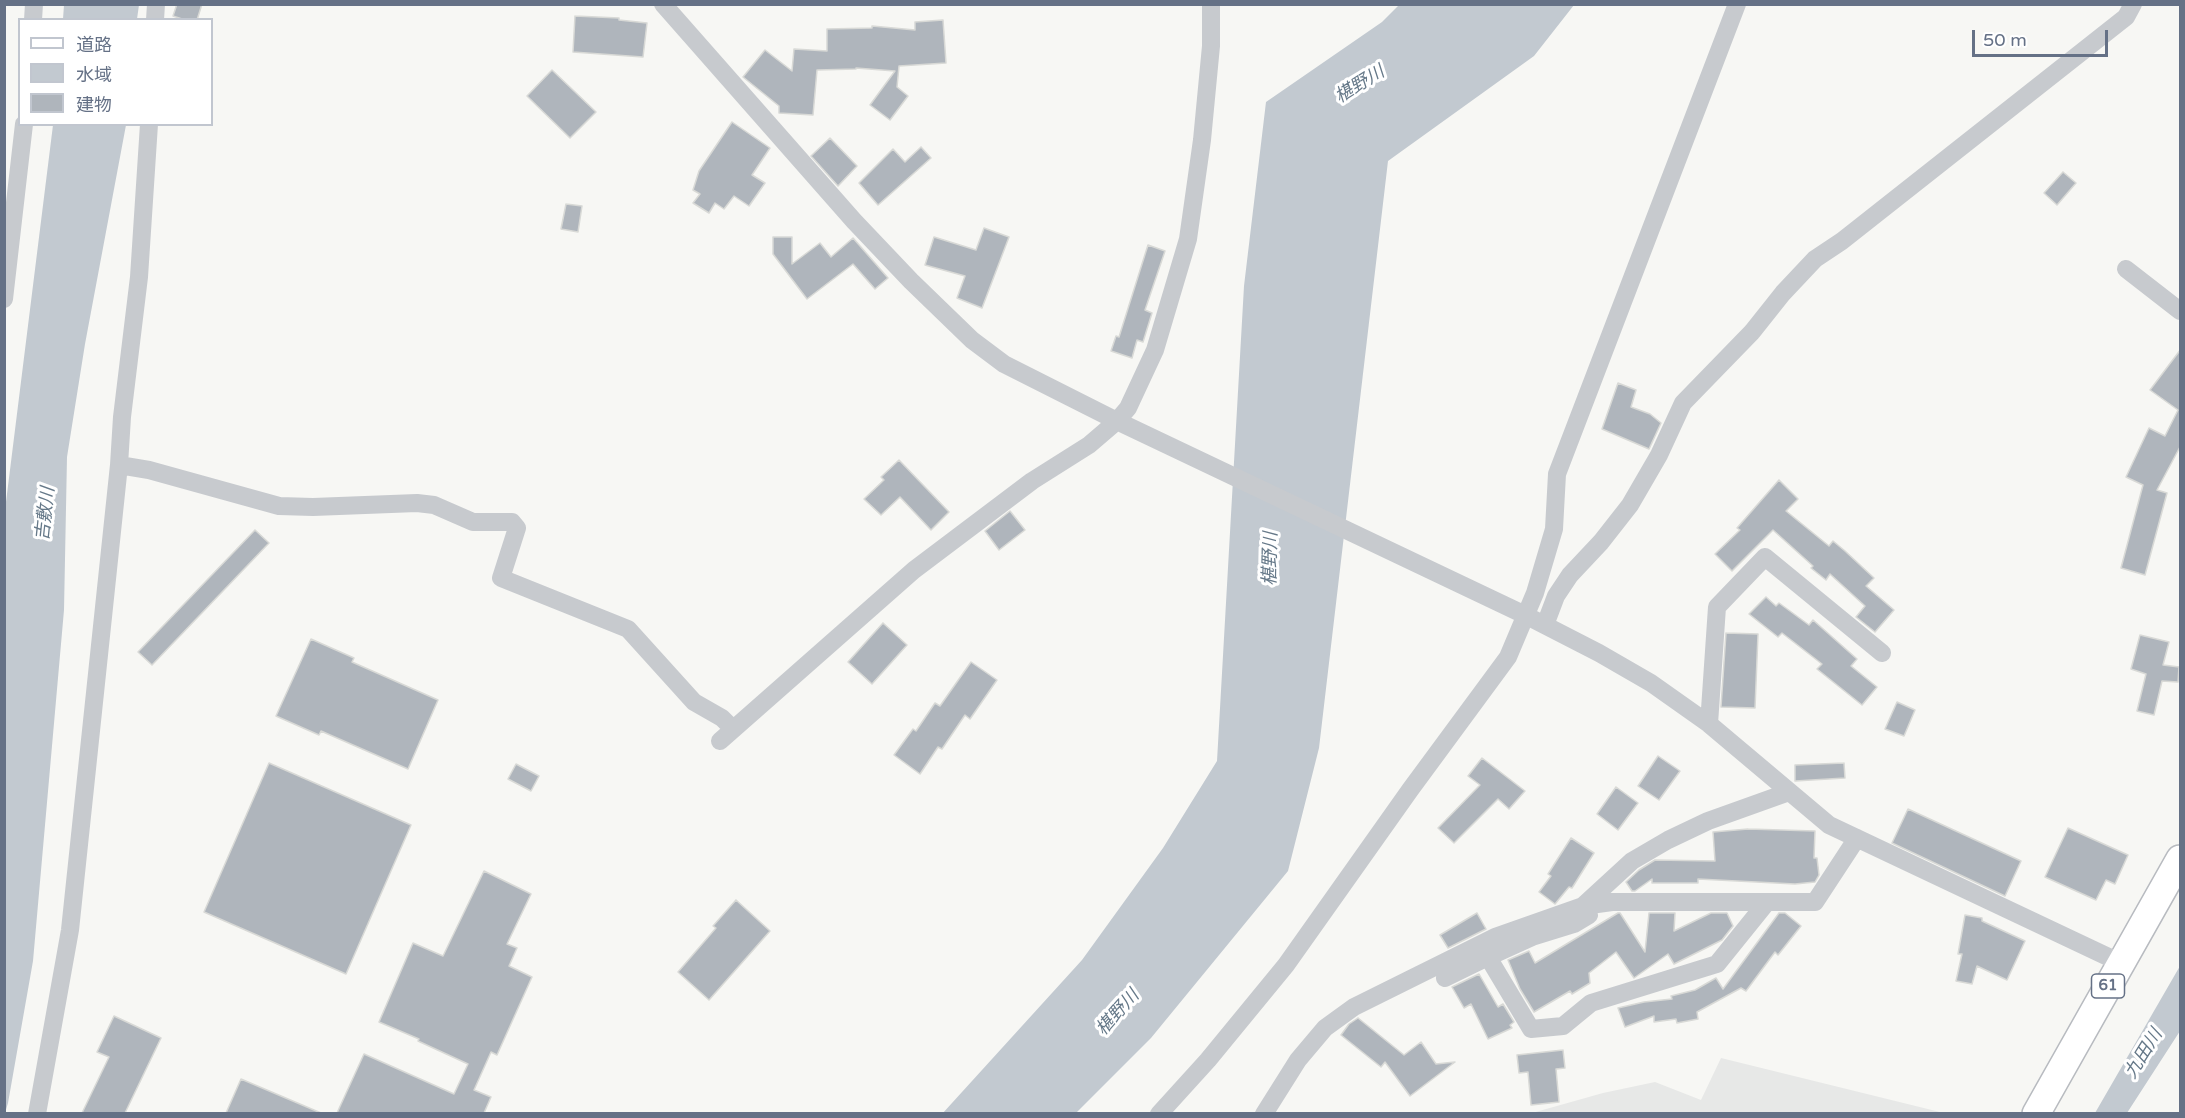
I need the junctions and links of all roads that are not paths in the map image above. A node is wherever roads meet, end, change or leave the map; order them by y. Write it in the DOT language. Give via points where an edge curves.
graph roads {
  1 [pos="663,4"];
  2 [pos="1211,4"];
  3 [pos="1737,4"];
  4 [pos="2133,4"];
  5 [pos="24,126"];
  6 [pos="149,126"];
  7 [pos="2126,269"];
  8 [pos="4,299"];
  9 [pos="2181,311"];
  10 [pos="1118,421"];
  11 [pos="119,465"];
  12 [pos="1525,615"];
  13 [pos="1545,626"];
  14 [pos="1882,652"];
  15 [pos="1709,724"];
  16 [pos="1789,792"];
  17 [pos="1857,838"];
  18 [pos="2181,859"];
  19 [pos="1767,902"];
  20 [pos="1583,906"];
  21 [pos="1488,957"];
  22 [pos="2121,963"];
  23 [pos="1445,978"];
  24 [pos="1188,1083"];
  25 [pos="1268,1112"];
  26 [pos="37,1113"];
  27 [pos="1159,1113"];
  28 [pos="1168,1113"];
  29 [pos="2036,1113"];
  1 -- 10 [label="street" via="854,221 972,340 1004,364"];
  2 -- 10 [label="street" via="1202,140 1188,239 1155,350"];
  3 -- 12 [label="street" via="1557,474 1554,529"];
  4 -- 13 [label="street" via="2117,24 1815,259 1683,403 1630,506 1570,575 1556,596"];
  5 -- 8 [label="street"];
  6 -- 11 [label="street" via="140,277"];
  7 -- 9 [label="street"];
  10 -- 11 [label="street" via="914,570 726,735 722,718 694,702 628,629 501,578 517,528 512,522 472,522 434,505 417,503 279,506"];
  10 -- 12 [label="street"];
  11 -- 26 [label="street" via="70,930"];
  12 -- 13 [label="street"];
  12 -- 24 [label="street" via="1508,657 1286,965"];
  13 -- 15 [label="street" via="1651,683"];
  14 -- 15 [label="street" via="1765,557 1717,607"];
  15 -- 16 [label="street"];
  16 -- 17 [label="street" via="1829,825"];
  16 -- 20 [label="street" via="1668,840 1632,861"];
  17 -- 19 [label="street" via="1815,902"];
  17 -- 22 [label="street"];
  18 -- 22 [label="main road, 61"];
  19 -- 20 [label="street" via="1612,902"];
  19 -- 21 [label="street" via="1717,964 1591,1003 1563,1026 1531,1029"];
  20 -- 21 [label="street" via="1589,915 1574,924"];
  20 -- 25 [label="street" via="1495,937 1354,1007 1325,1028 1298,1060"];
  21 -- 23 [label="street"];
  22 -- 29 [label="main road, 61"];
  24 -- 27 [label="street"];
  24 -- 28 [label="street"];
}
